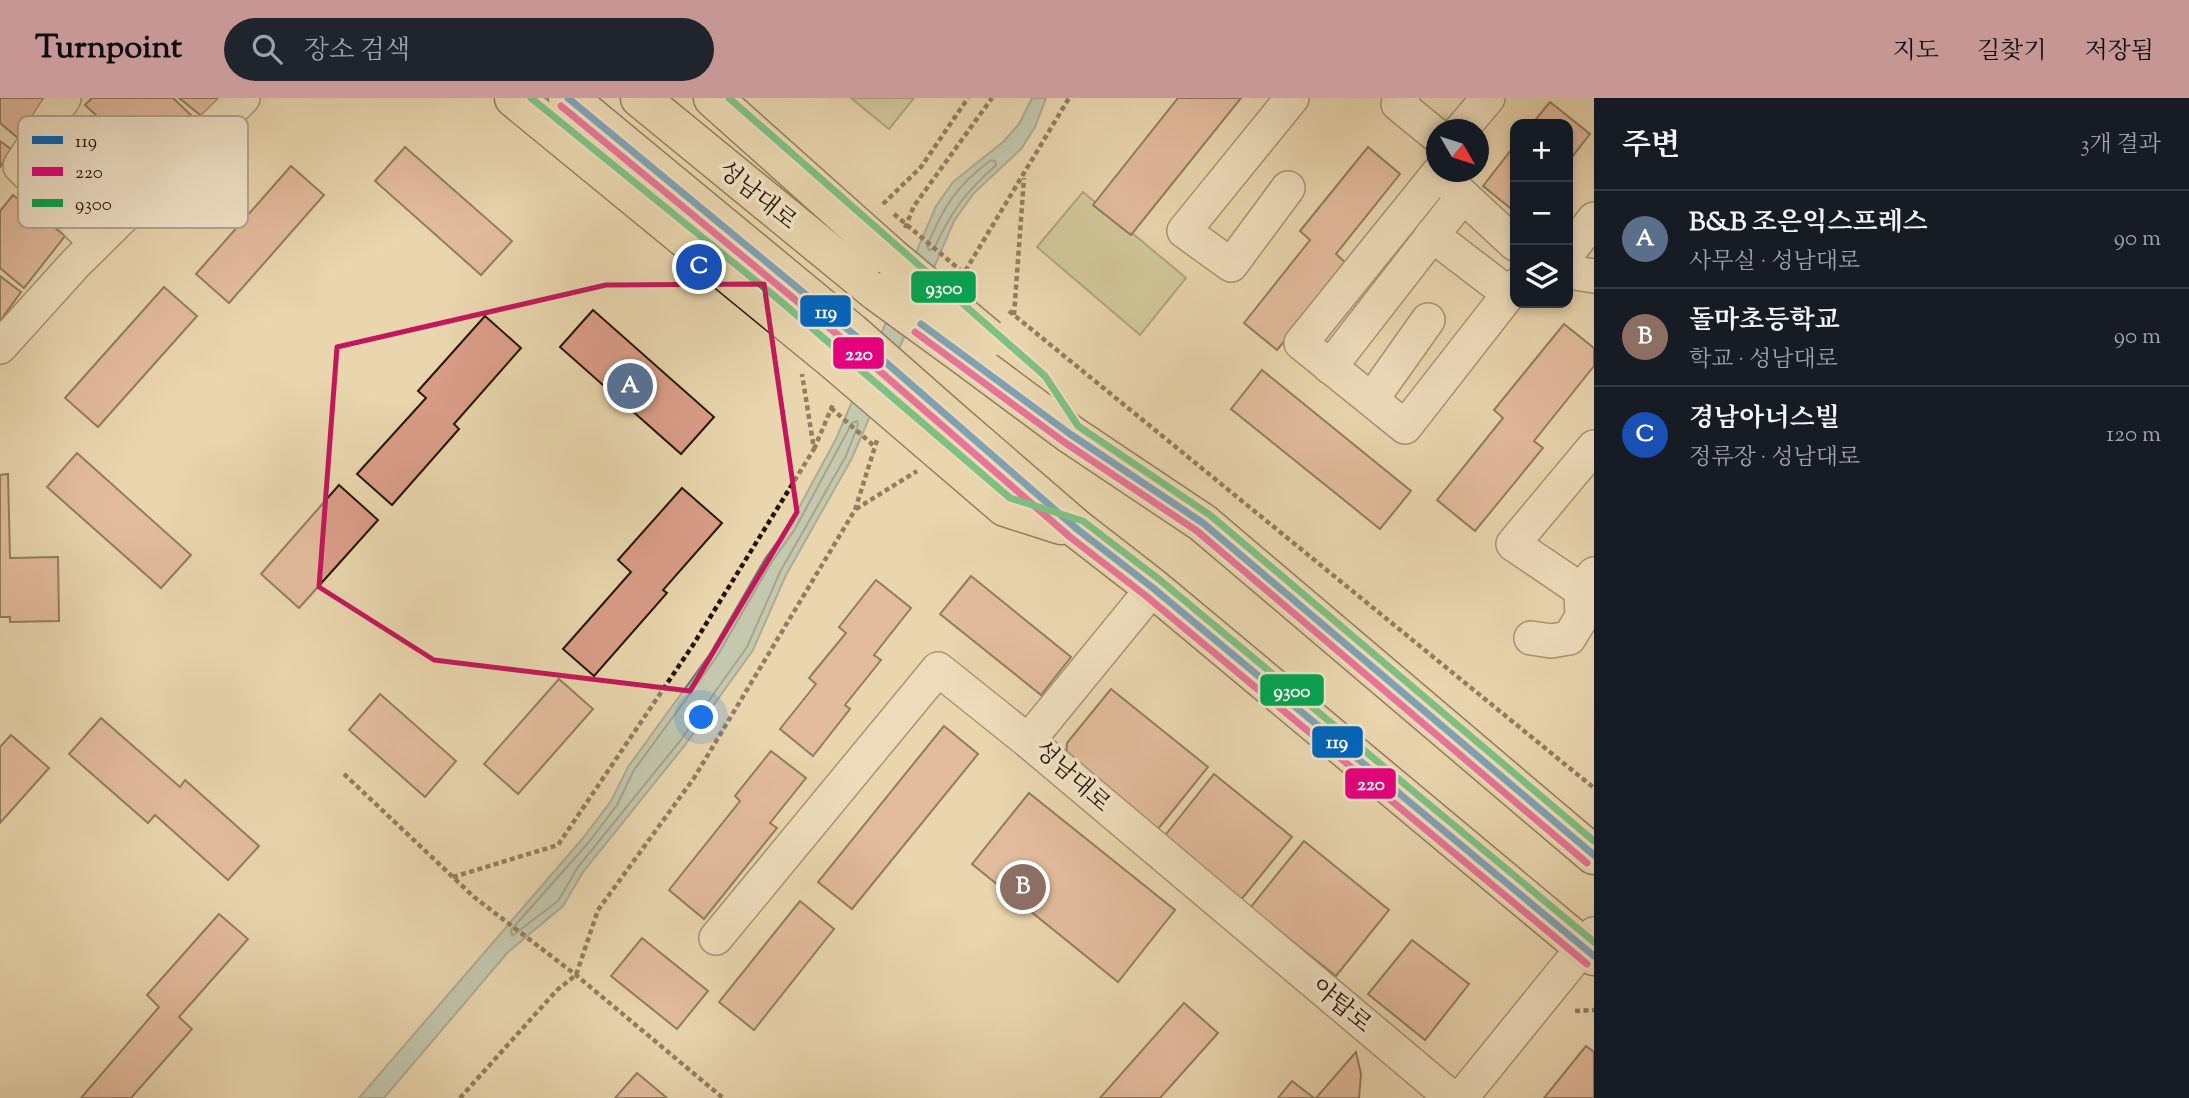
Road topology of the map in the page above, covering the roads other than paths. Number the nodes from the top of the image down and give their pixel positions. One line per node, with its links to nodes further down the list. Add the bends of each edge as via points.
1 (64, 98): 10 (street)
2 (243, 98): 11 (street)
3 (514, 98): 32 (main road)
4 (568, 98): 32 (main road, 성남대로)
5 (640, 98): 30 (main road, 성남대로, bridge, via 877,292)
6 (713, 98): 30 (main road, bridge, via 891,257)
7 (1292, 98): 16 (street, via 1184,231 1231,265)
8 (1488, 98): 12 (street)
9 (1397, 100): 13 (street)
10 (52, 116)
11 (225, 116)
12 (1470, 119)
13 (1426, 125)
14 (1431, 182): 33 (street, via 1301,344)
15 (1448, 182): 17 (street)
16 (1288, 188)
17 (1463, 196): 21 (street); 22 (street)
18 (1594, 219): 24 (street)
19 (81, 228): 23 (street)
20 (111, 228): 23 (street)
21 (1432, 235): 27 (street); 33 (street)
22 (1510, 239)
23 (96, 243): 31 (street)
24 (1573, 246)
25 (1573, 273): 26 (street)
26 (1594, 276)
27 (1510, 289)
28 (1510, 293): 34 (street, via 1405,427)
29 (1428, 320): 34 (street)
30 (994, 330): 40 (main road, via 1070,434 1203,523)
31 (0, 347)
32 (829, 353): 37 (main road, bridge, via 932,441 1077,530)
33 (1330, 367): 34 (street)
34 (1372, 399)
35 (1594, 447): 36 (street, via 1513,544)
36 (1588, 582): 38 (street, via 1582,617 1569,638)
37 (1153, 588): 39 (street, 성남대로); 43 (main road)
38 (1531, 638)
39 (1028, 741): 41 (street, 성남대로); 42 (street, via 938,669)
40 (1594, 855)
41 (1231, 912): 44 (street, 야탑로)
42 (716, 938)
43 (1590, 946): 45 (street)
44 (1452, 1098)
45 (1461, 1098)

